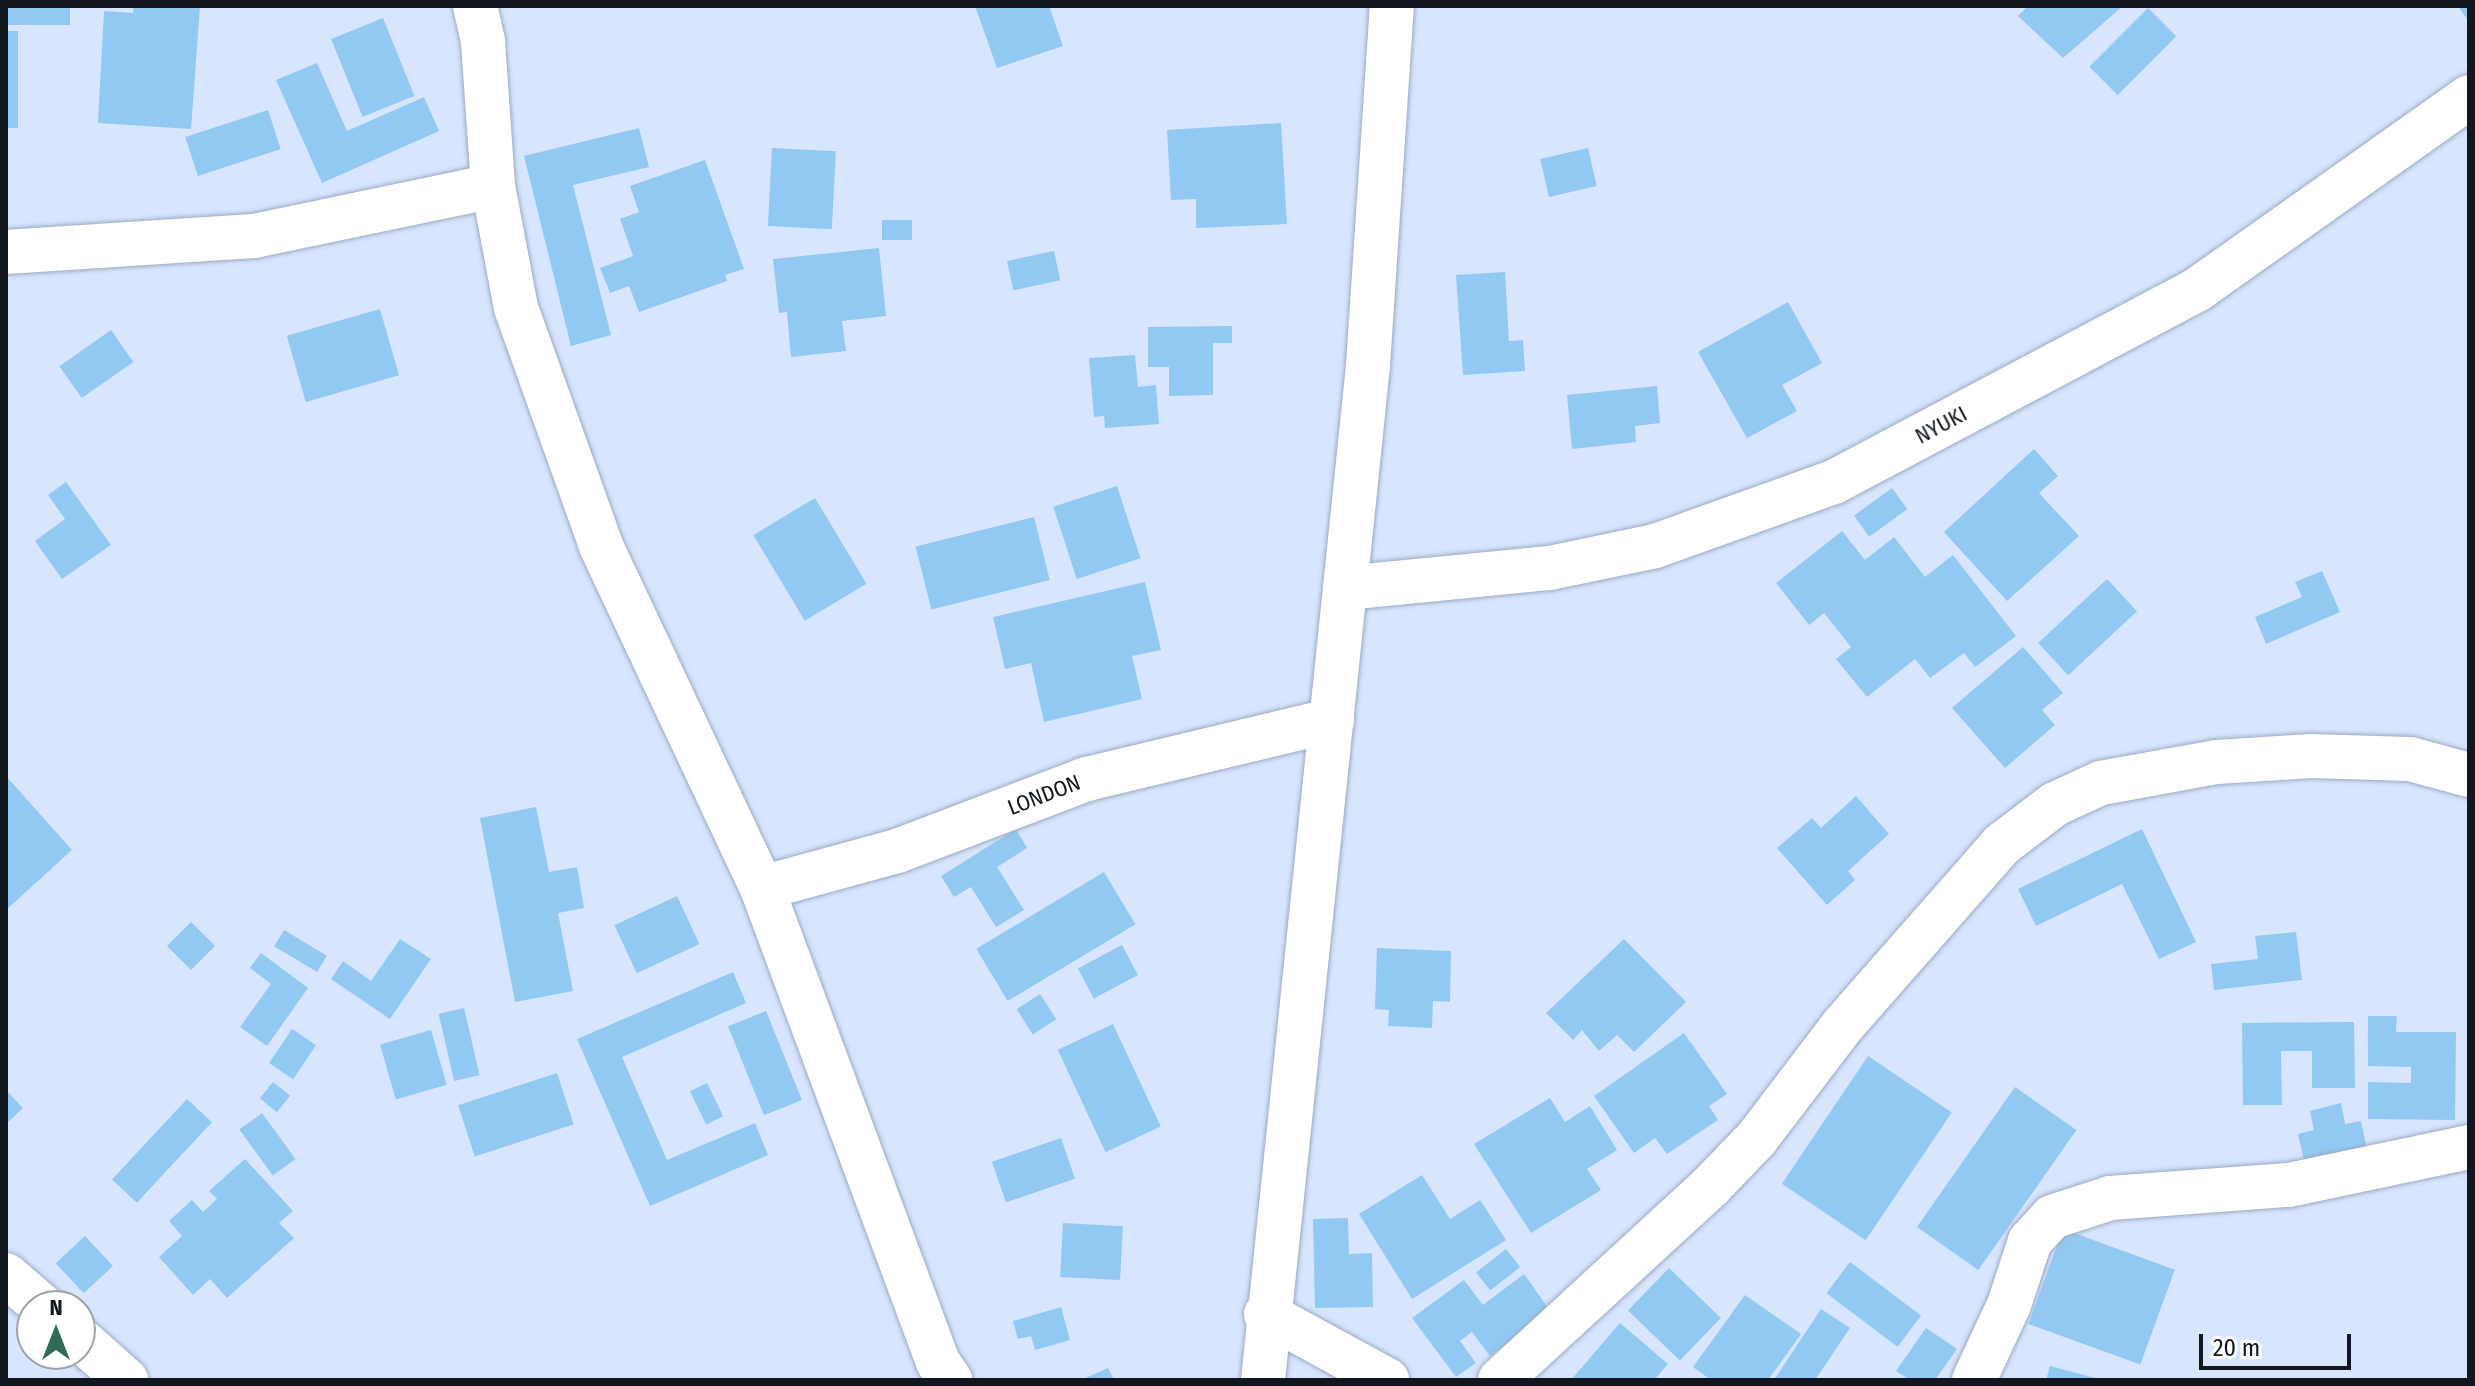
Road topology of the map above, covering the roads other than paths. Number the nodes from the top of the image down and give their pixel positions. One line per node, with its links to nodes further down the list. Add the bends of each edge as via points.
1 (475, 6): 4 (street, via 483,42)
2 (1392, 6): 6 (street, via 1368,365)
3 (2469, 97): 6 (street, NYUKI, via 2198,289 1834,482 1655,546 1550,568)
4 (493, 186): 5 (street, via 254,236); 9 (street, via 516,308 601,546)
5 (6, 252)
6 (1345, 588): 7 (street)
7 (1332, 720): 9 (street, LONDON, via 1087,779 897,851); 13 (street)
8 (2469, 775): 19 (street, via 2410,759 2311,756 2217,762 2101,783 2055,804 2001,845 1844,1024 1757,1138 1710,1187)
9 (762, 888): 16 (street, via 938,1362)
10 (2469, 1147): 20 (street, via 2289,1185 2110,1198 2052,1217 2030,1241 2009,1305)
11 (6, 1275): 12 (street)
12 (23, 1290)
13 (1266, 1314): 17 (street); 18 (street)
14 (96, 1353): 15 (street)
15 (126, 1380)
16 (950, 1380)
17 (1263, 1380)
18 (1387, 1380)
19 (1500, 1380)
20 (1974, 1380)

